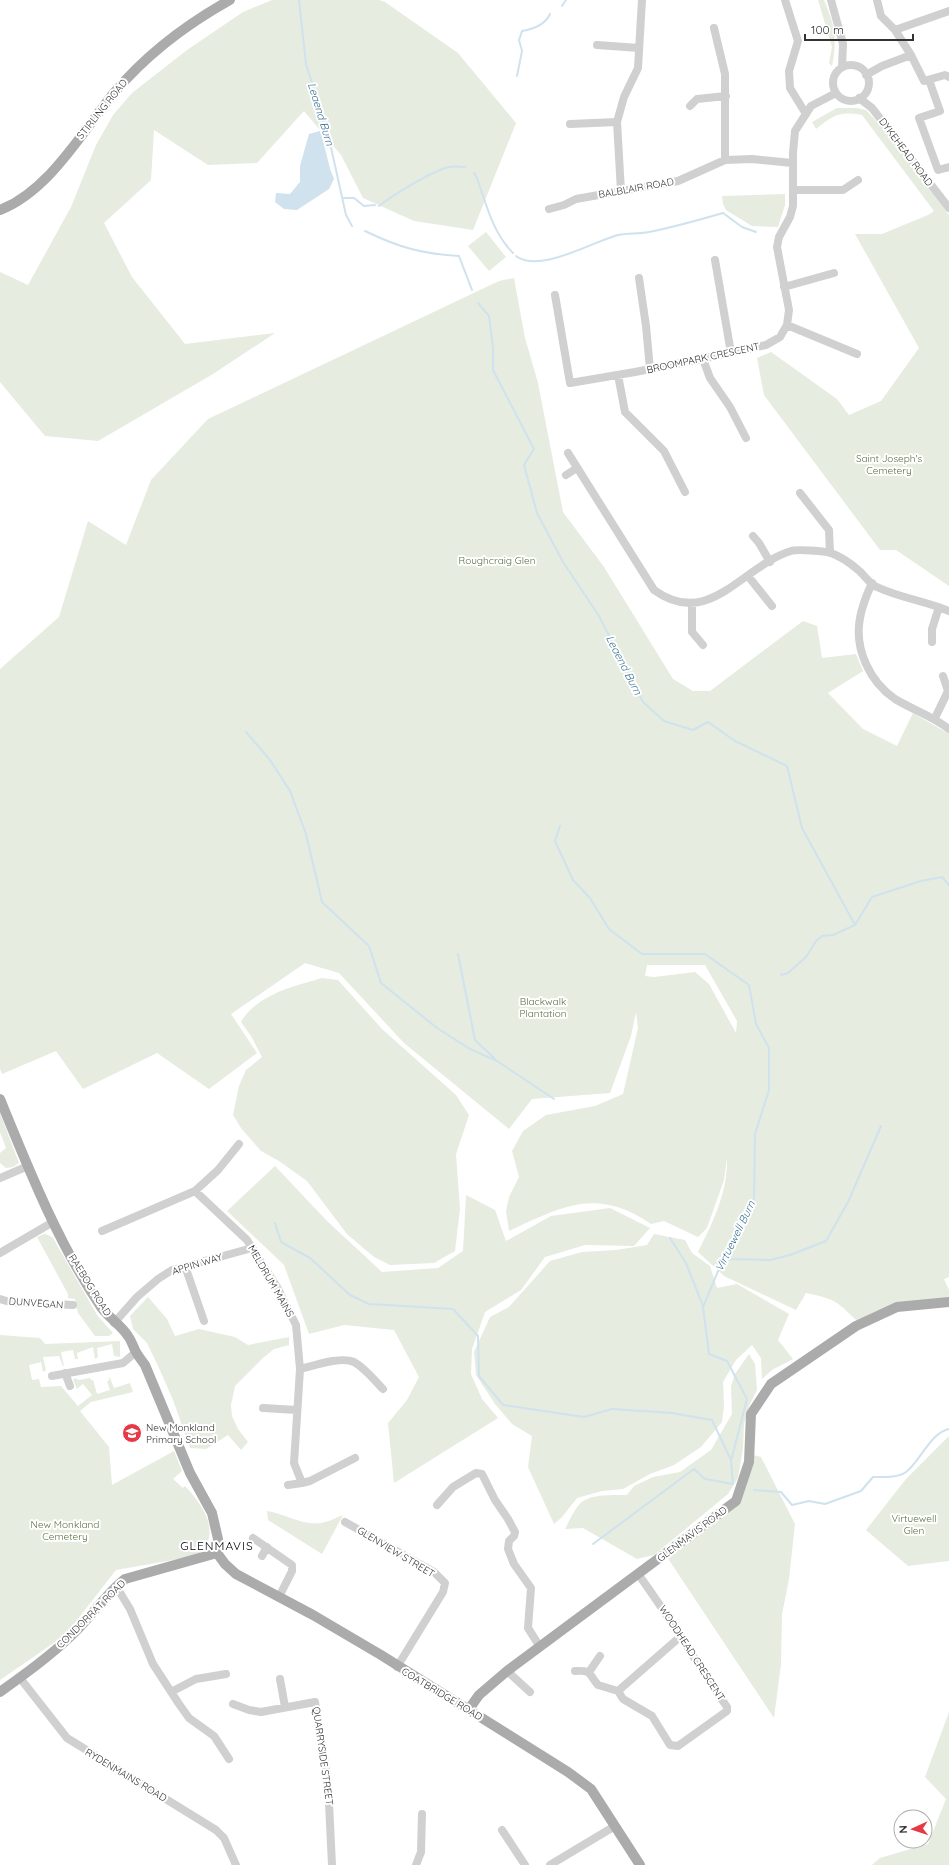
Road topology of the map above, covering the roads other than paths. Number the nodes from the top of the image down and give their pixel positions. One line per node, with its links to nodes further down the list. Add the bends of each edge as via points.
1 (230, 0): 31 (main road, STIRLING ROAD, via 186,27 154,53 114,93 63,158 38,185)
2 (642, 0): 10 (street)
3 (785, 0): 20 (street, via 798,41 789,71 790,88)
4 (832, 0): 12 (street, via 843,44)
5 (877, 0): 8 (street, via 881,16)
6 (949, 11): 8 (street)
7 (714, 28): 17 (street, via 725,74)
8 (895, 30): 11 (street)
9 (596, 45): 10 (street)
10 (639, 48): 21 (street, via 638,68 624,97)
11 (911, 55): 13 (street); 15 (street, via 924,81)
12 (842, 67): 13 (street, via 856,66); 16 (street, via 834,79)
13 (866, 74): 18 (street, via 869,85 865,95)
14 (949, 77): 15 (street, via 945,75)
15 (929, 80): 25 (street, via 940,111 919,118 938,170)
16 (836, 93): 18 (street, via 848,101); 20 (street, via 811,106)
17 (726, 96): 19 (street, via 697,99); 23 (street)
18 (860, 98): 29 (street, DYKEHEAD ROAD, via 872,108)
19 (690, 106)
20 (806, 114): 24 (street, via 795,131)
21 (617, 122): 22 (street); 28 (street)
22 (570, 124)
23 (725, 160): 24 (street, BALBLAIR ROAD, via 752,159); 28 (street, BALBLAIR ROAD, via 678,181)
24 (792, 163): 27 (street)
25 (949, 167)
26 (858, 180): 27 (street, via 843,190)
27 (793, 190): 35 (street, via 790,217 779,237 777,247)
28 (621, 191): 30 (street, BALBLAIR ROAD, via 576,199)
29 (949, 208)
30 (549, 209)
31 (0, 210)
32 (715, 260): 38 (street)
33 (834, 273): 35 (street)
34 (639, 278): 41 (street)
35 (784, 287): 37 (street, via 789,310)
36 (555, 295): 42 (street, BROOMPARK CRESCENT, via 570,383)
37 (787, 324): 38 (street, BROOMPARK CRESCENT, via 780,336 766,345); 39 (street)
38 (731, 353): 40 (street, BROOMPARK CRESCENT)
39 (857, 354)
40 (703, 359): 41 (street, BROOMPARK CRESCENT); 43 (street, via 710,378)
41 (650, 369): 42 (street, BROOMPARK CRESCENT)
42 (618, 375): 47 (street, via 625,412 664,451)
43 (746, 438)
44 (568, 453): 45 (street)
45 (578, 468): 46 (street); 54 (street, via 654,590 676,602)
46 (566, 475)
47 (685, 492)
48 (800, 493): 50 (street, via 829,530)
49 (753, 536): 51 (street)
50 (830, 553): 51 (street, via 792,550); 53 (street, via 857,569)
51 (770, 562): 52 (street)
52 (748, 576): 54 (street, via 716,597); 55 (street)
53 (872, 583): 56 (street, via 876,587); 61 (street, via 860,618 859,631 863,656 870,673 895,699)
54 (692, 604): 59 (street, via 692,632)
55 (772, 606)
56 (939, 607): 57 (street); 58 (street, via 932,629)
57 (949, 611)
58 (932, 642)
59 (703, 645)
60 (943, 676): 61 (street, via 948,691)
61 (935, 718): 62 (street)
62 (949, 729)
63 (0, 1099): 65 (main road, RAEBOG ROAD)
64 (239, 1144): 67 (street, via 218,1170)
65 (28, 1166): 66 (street); 68 (main road, RAEBOG ROAD)
66 (1, 1176)
67 (195, 1191): 69 (street); 70 (street, MELDRUM MAINS)
68 (53, 1222): 71 (street); 77 (main road, RAEBOG ROAD, via 102,1307)
69 (102, 1231)
70 (252, 1248): 72 (street, APPIN WAY); 79 (street, MELDRUM MAINS, via 277,1287 296,1324)
71 (0, 1253)
72 (185, 1266): 76 (street); 77 (street, APPIN WAY, via 172,1270 158,1279 137,1297)
73 (0, 1299): 75 (street, DUNVEGAN, via 10,1302)
74 (949, 1302): 95 (main road, GLENMAVIS ROAD, via 896,1307 856,1326 771,1384 751,1414 749,1462 736,1501)
75 (73, 1305)
76 (204, 1321)
77 (114, 1323): 78 (main road, RAEBOG ROAD, via 127,1334)
78 (136, 1352): 80 (street, via 123,1363); 93 (main road, RAEBOG ROAD, via 146,1365 190,1474 212,1513 218,1539)
79 (300, 1369): 83 (street, via 344,1359 353,1361); 85 (street, MELDRUM MAINS)
80 (66, 1373): 81 (street); 82 (street)
81 (52, 1376)
82 (70, 1386)
83 (383, 1389)
84 (263, 1408): 85 (street)
85 (297, 1410): 87 (street, MELDRUM MAINS, via 294,1463)
86 (355, 1458): 87 (street)
87 (302, 1483): 88 (street)
88 (288, 1485)
89 (438, 1504): 99 (street, via 453,1487 476,1473 482,1474 515,1532 509,1540 508,1549 514,1564 531,1588 528,1628)
90 (346, 1522): 101 (street, GLENVIEW STREET, via 434,1572 445,1583 443,1592)
91 (253, 1538): 92 (street)
92 (267, 1547): 94 (street); 97 (street, via 292,1565 292,1572)
93 (217, 1553): 96 (main road, CONDORRAT ROAD, via 134,1576); 97 (main road, COATBRIDGE ROAD, via 236,1574)
94 (262, 1556)
95 (638, 1574): 98 (street, WOODHEAD CRESCENT); 99 (main road, GLENMAVIS ROAD)
96 (116, 1586): 106 (main road, CONDORRAT ROAD, via 73,1634); 110 (street, via 130,1609 153,1664)
97 (279, 1597): 101 (main road, COATBRIDGE ROAD)
98 (681, 1636): 108 (street); 108 (street, WOODHEAD CRESCENT, via 727,1706 724,1714 674,1747 670,1745 652,1716 623,1699)
99 (540, 1647): 103 (main road, GLENMAVIS ROAD)
100 (600, 1656): 104 (street)
101 (397, 1667): 114 (main road, COATBRIDGE ROAD)
102 (575, 1670): 104 (street)
103 (507, 1671): 111 (street); 114 (main road, GLENMAVIS ROAD, via 479,1695)
104 (589, 1672): 108 (street, via 598,1685)
105 (226, 1674): 110 (street, via 196,1679)
106 (20, 1678): 109 (main road, CONDORRAT ROAD); 119 (street, RYDENMAINS ROAD, via 67,1738 216,1830 224,1838)
107 (280, 1679): 113 (street)
108 (618, 1691)
109 (0, 1692)
110 (171, 1692): 115 (street, via 189,1718 214,1736)
111 (530, 1692)
112 (233, 1704): 113 (street, QUARRYSIDE STREET, via 261,1712)
113 (285, 1707): 120 (street, QUARRYSIDE STREET, via 315,1702 328,1782)
114 (469, 1709): 117 (main road, COATBRIDGE ROAD, via 591,1789)
115 (229, 1759)
116 (422, 1814): 121 (street, via 420,1852)
117 (615, 1826): 123 (street); 124 (main road, COATBRIDGE ROAD)
118 (502, 1830): 122 (street)
119 (236, 1865)
120 (332, 1865)
121 (416, 1865)
122 (525, 1865)
123 (550, 1865)
124 (640, 1865)

